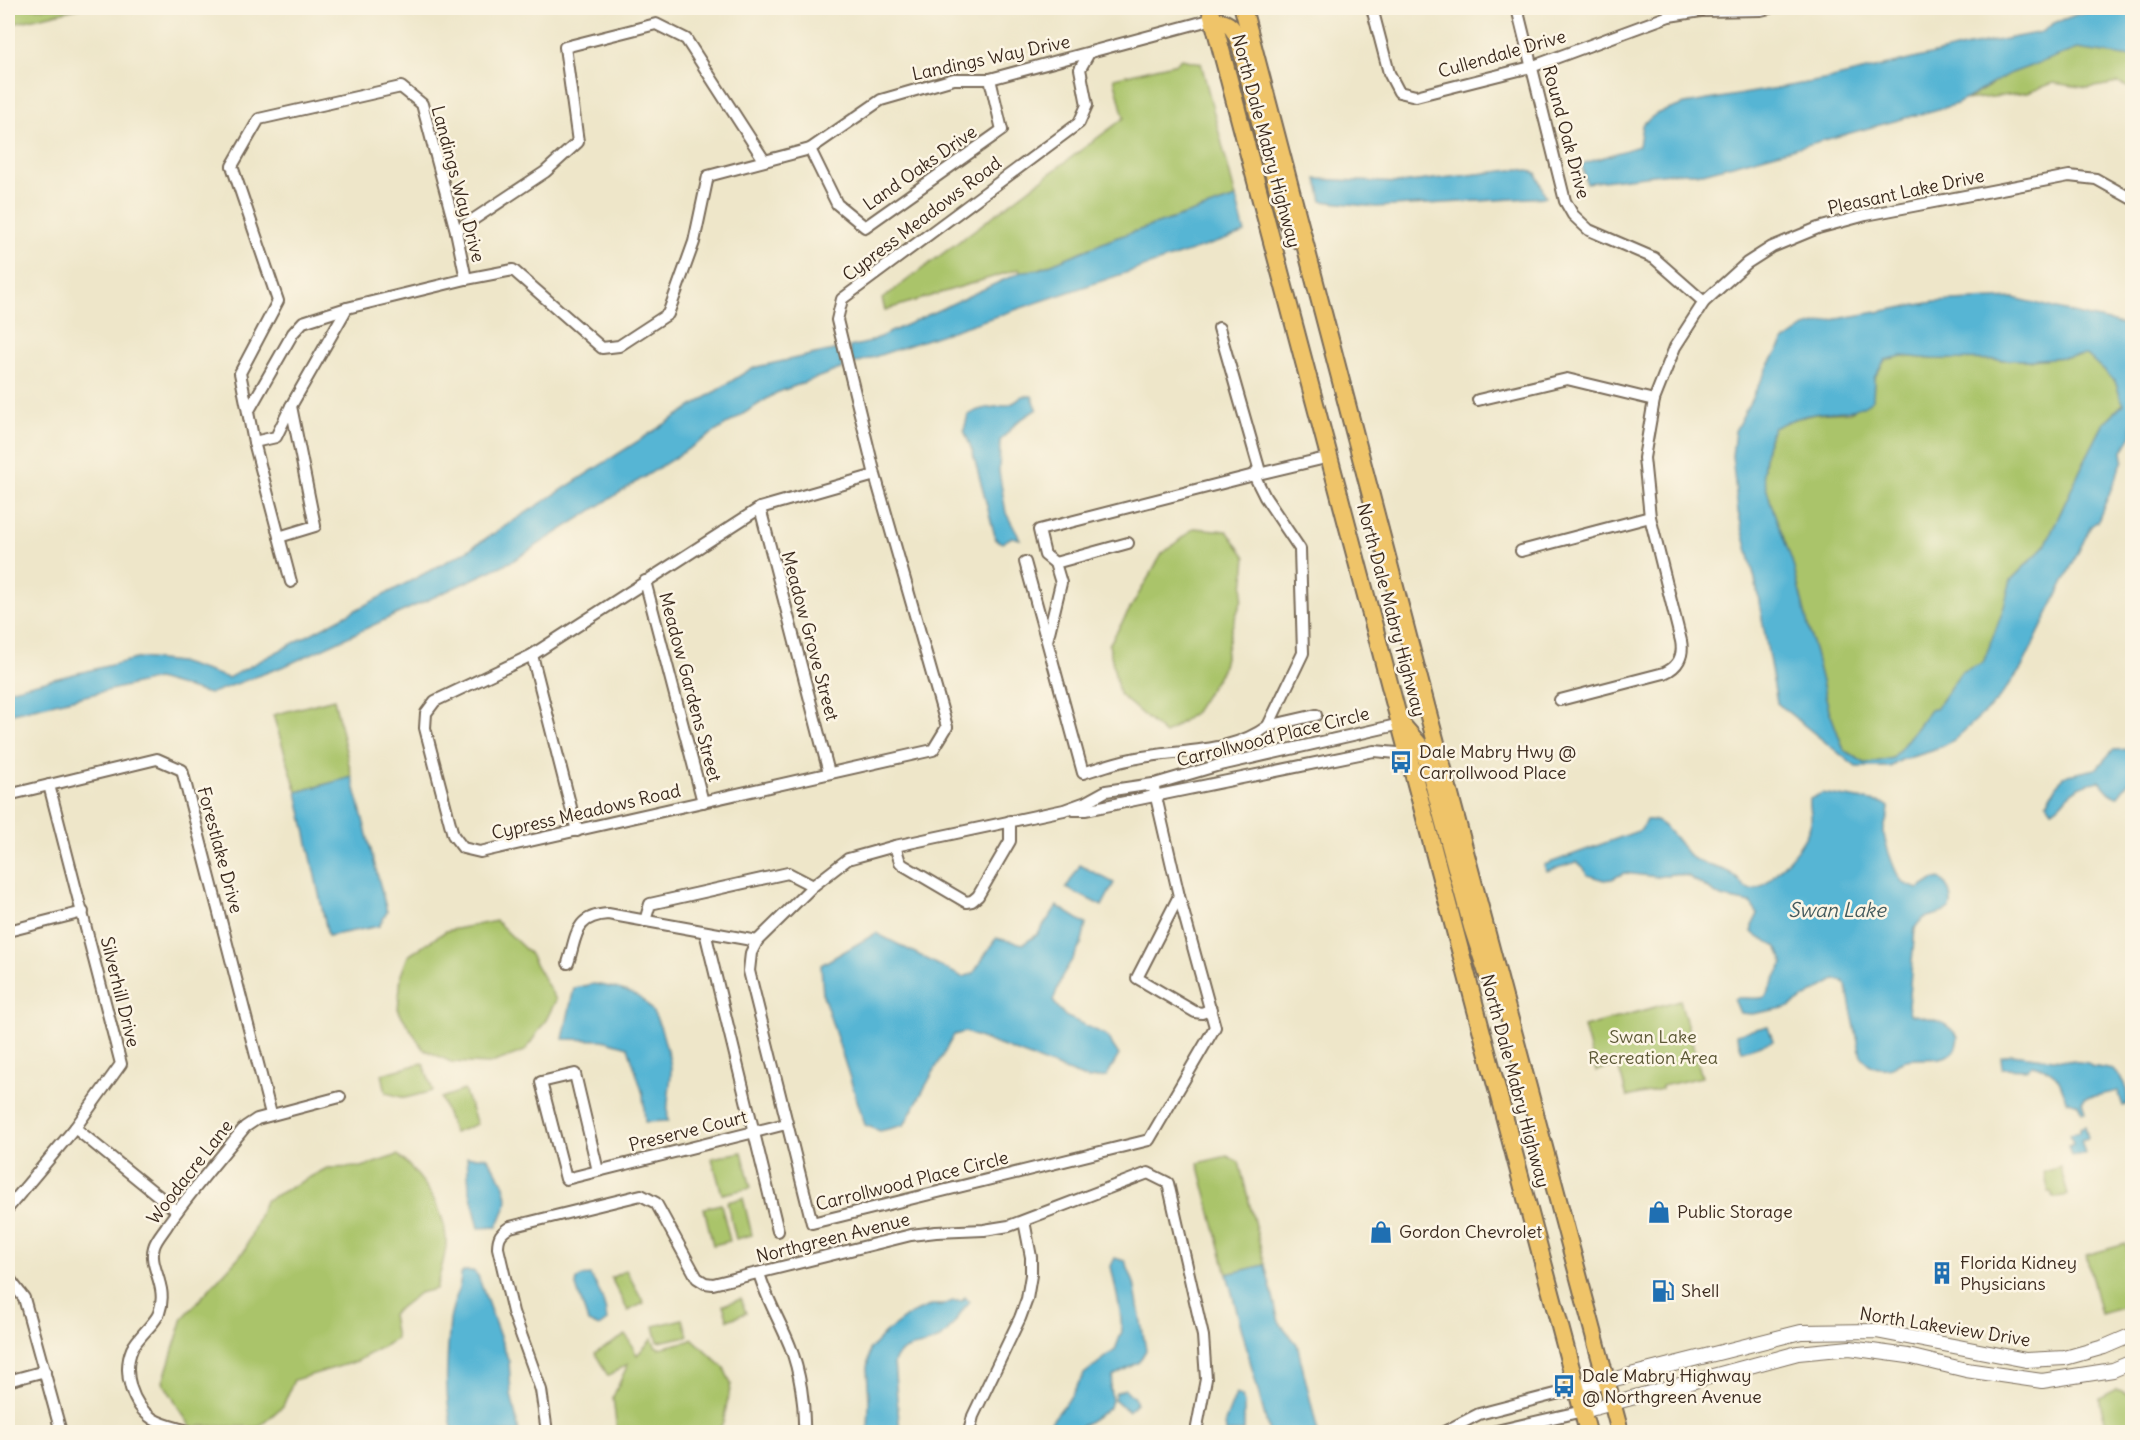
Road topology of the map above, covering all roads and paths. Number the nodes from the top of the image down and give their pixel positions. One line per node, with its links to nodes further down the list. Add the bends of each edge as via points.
1 (1243, 8): 14 (main road, North Dale Mabry Highway)
2 (1372, 8): 8 (street, Cullendale Drive, via 1389,73 1399,92 1416,96)
3 (1516, 8): 8 (street, Round Oak Drive)
4 (1770, 8): 5 (street, Cullendale Drive)
5 (1668, 12): 8 (street, Cullendale Drive)
6 (1212, 13): 7 (street, Landings Way Drive); 14 (main road, via 1233,28 1240,44 1285,218); 24 (main road, North Dale Mabry Highway)
7 (1089, 53): 9 (street, Landings Way Drive); 25 (street, Cypress Meadows Road, via 1080,69 1087,105 1079,123 842,299 837,320)
8 (1531, 67): 16 (street, Round Oak Drive, via 1565,201 1573,215 1589,230 1654,258)
9 (990, 78): 10 (street, Landings Way Drive, via 954,79 881,100); 10 (street, Land Oaks Drive, via 1002,130 865,227 837,204)
10 (810, 149): 11 (street, Landings Way Drive)
11 (764, 160): 13 (street, via 686,39 656,24 566,47 578,142 545,172); 15 (street, Landings Way Drive, via 708,176 694,242 668,314 619,346 602,348 513,270)
12 (2133, 199): 16 (street, Pleasant Lake Drive, via 2096,179 2069,176 1866,215 1818,228 1772,248 1747,263)
13 (456, 231): 15 (street, Landings Way Drive); 22 (street, Landings Way Drive, via 422,104 401,87 259,119 232,166 278,301 240,373)
14 (1308, 257): 65 (main road, North Dale Mabry Highway)
15 (466, 279): 17 (street, Landings Way Drive)
16 (1704, 302): 20 (street, Pleasant Lake Drive, via 1674,347)
17 (347, 308): 21 (street); 22 (street, Landings Way Drive, via 303,322)
18 (1219, 328): 26 (street, via 1259,468)
19 (1478, 400): 20 (street, via 1567,379)
20 (1654, 400): 28 (street, Pleasant Lake Drive, via 1644,458)
21 (291, 406): 23 (street, via 276,436); 29 (street, via 315,526)
22 (248, 412): 23 (street, Landings Way Drive)
23 (254, 442): 29 (street, Landings Way Drive)
24 (1330, 457): 26 (street); 40 (main road, North Dale Mabry Highway)
25 (875, 475): 27 (street, Cypress Meadows Road); 47 (street, Cypress Meadows Road, via 947,727 933,750)
26 (1254, 475): 33 (street, via 1039,530 1045,555); 41 (street, via 1300,549 1303,652)
27 (760, 508): 34 (street, Cypress Meadows Road); 47 (street, Meadow Grove Street)
28 (1650, 518): 31 (street); 38 (street, Pleasant Lake Drive, via 1681,641 1680,659 1664,673)
29 (279, 537): 35 (street, Landings Way Drive)
30 (1128, 543): 33 (street)
31 (1521, 551)
32 (1025, 562): 36 (street)
33 (1056, 563): 36 (street, via 1061,583)
34 (645, 581): 37 (street, Cypress Meadows Road); 52 (street, Meadow Gardens Street)
35 (291, 582)
36 (1047, 641): 43 (street, via 1083,772 1133,758)
37 (532, 655): 55 (street); 55 (street, Cypress Meadows Road, via 435,701 426,713 425,728 453,835 463,848 480,852)
38 (1560, 700)
39 (1316, 715): 41 (street)
40 (1401, 724): 42 (street, Carrollwood Place Circle); 44 (main road, North Dale Mabry Highway); 65 (main road, via 1422,748 1428,764 1472,927 1487,973)
41 (1268, 726): 43 (street, via 1254,736)
42 (1302, 746): 45 (street); 46 (street, Carrollwood Place Circle)
43 (1211, 748): 46 (street)
44 (1409, 754): 45 (street, via 1374,751); 86 (main road, North Dale Mabry Highway)
45 (1306, 764): 48 (street)
46 (1216, 766): 48 (street); 50 (street, Carrollwood Place Circle)
47 (829, 773): 52 (street, Cypress Meadows Road)
48 (1222, 781): 50 (street)
49 (49, 785): 51 (street, Forestlake Drive); 59 (street, Silverhill Drive); 68 (street, Forestlake Drive, via 157,759 182,770)
50 (1154, 790): 53 (street, via 1086,810); 53 (street, Carrollwood Place Circle, via 1106,791); 58 (street, Carrollwood Place Circle)
51 (8, 795)
52 (703, 802): 55 (street, Cypress Meadows Road)
53 (1064, 810): 54 (street, Carrollwood Place Circle)
54 (1010, 821): 56 (street, Carrollwood Place Circle); 56 (street, via 1010,841 972,901 966,902 903,865)
55 (577, 831)
56 (895, 846): 57 (street, Carrollwood Place Circle, via 848,859)
57 (813, 886): 60 (street, via 788,873 650,904); 63 (street, Carrollwood Place Circle)
58 (1179, 896): 66 (street, Carrollwood Place Circle); 66 (street, via 1137,978 1195,1012)
59 (83, 912): 61 (street); 70 (street, Silverhill Drive, via 121,1064)
60 (645, 921): 62 (street); 64 (street, via 594,915 580,924)
61 (8, 931)
62 (705, 932): 63 (street); 71 (street)
63 (757, 941): 69 (street, Carrollwood Place Circle, via 749,971)
64 (568, 963)
65 (1506, 1004): 84 (main road, North Dale Mabry Highway)
66 (1211, 1009): 69 (street, Carrollwood Place Circle, via 1215,1027 1149,1140 812,1223)
67 (340, 1097): 68 (street, Woodacre Lane)
68 (271, 1114): 74 (street, Woodacre Lane, via 245,1127)
69 (786, 1124): 71 (street, Preserve Court)
70 (75, 1128): 73 (street, Silverhill Drive); 74 (street)
71 (754, 1132): 72 (street, Preserve Court); 76 (street)
72 (597, 1171): 72 (street, Preserve Court, via 566,1179 541,1082 575,1074)
73 (8, 1208)
74 (177, 1211): 90 (street, Woodacre Lane, via 154,1245 153,1259 162,1300 158,1316 131,1351 128,1370 138,1405 153,1419)
75 (1024, 1221): 77 (street, Northgreen Avenue, via 984,1230 911,1235); 93 (street, via 1031,1257 1027,1299); 94 (street, Northgreen Avenue, via 1148,1173 1168,1183 1203,1336 1206,1379)
76 (778, 1231)
77 (759, 1273): 91 (street, Northgreen Avenue, via 713,1284 697,1278 656,1203 641,1195 510,1227 498,1239 498,1248 513,1312 542,1390); 92 (street, via 793,1356 803,1399)
78 (8, 1277): 82 (street, via 24,1298)
79 (2133, 1335): 80 (street, North Lakeview Drive)
80 (2084, 1353): 83 (street); 84 (street, North Lakeview Drive, via 2065,1359 2026,1360 1876,1331 1801,1332)
81 (2133, 1362): 83 (street, North Lakeview Drive)
82 (45, 1371): 85 (street); 89 (street)
83 (2094, 1373): 87 (street, North Lakeview Drive, via 2042,1381 1850,1348 1798,1353)
84 (1607, 1380): 86 (street, North Lakeview Drive); 87 (main road, North Dale Mabry Highway)
85 (8, 1381)
86 (1575, 1389): 88 (main road, North Dale Mabry Highway); 95 (street, via 1479,1414)
87 (1613, 1404): 88 (street, North Lakeview Drive); 99 (main road, North Dale Mabry Highway)
88 (1582, 1411): 97 (street); 98 (main road, North Dale Mabry Highway)
89 (61, 1432)
90 (191, 1432)
91 (547, 1432)
92 (804, 1432)
93 (969, 1432)
94 (1196, 1432)
95 (1442, 1432): 96 (street)
96 (1455, 1432)
97 (1491, 1432)
98 (1588, 1432)
99 (1620, 1432)

